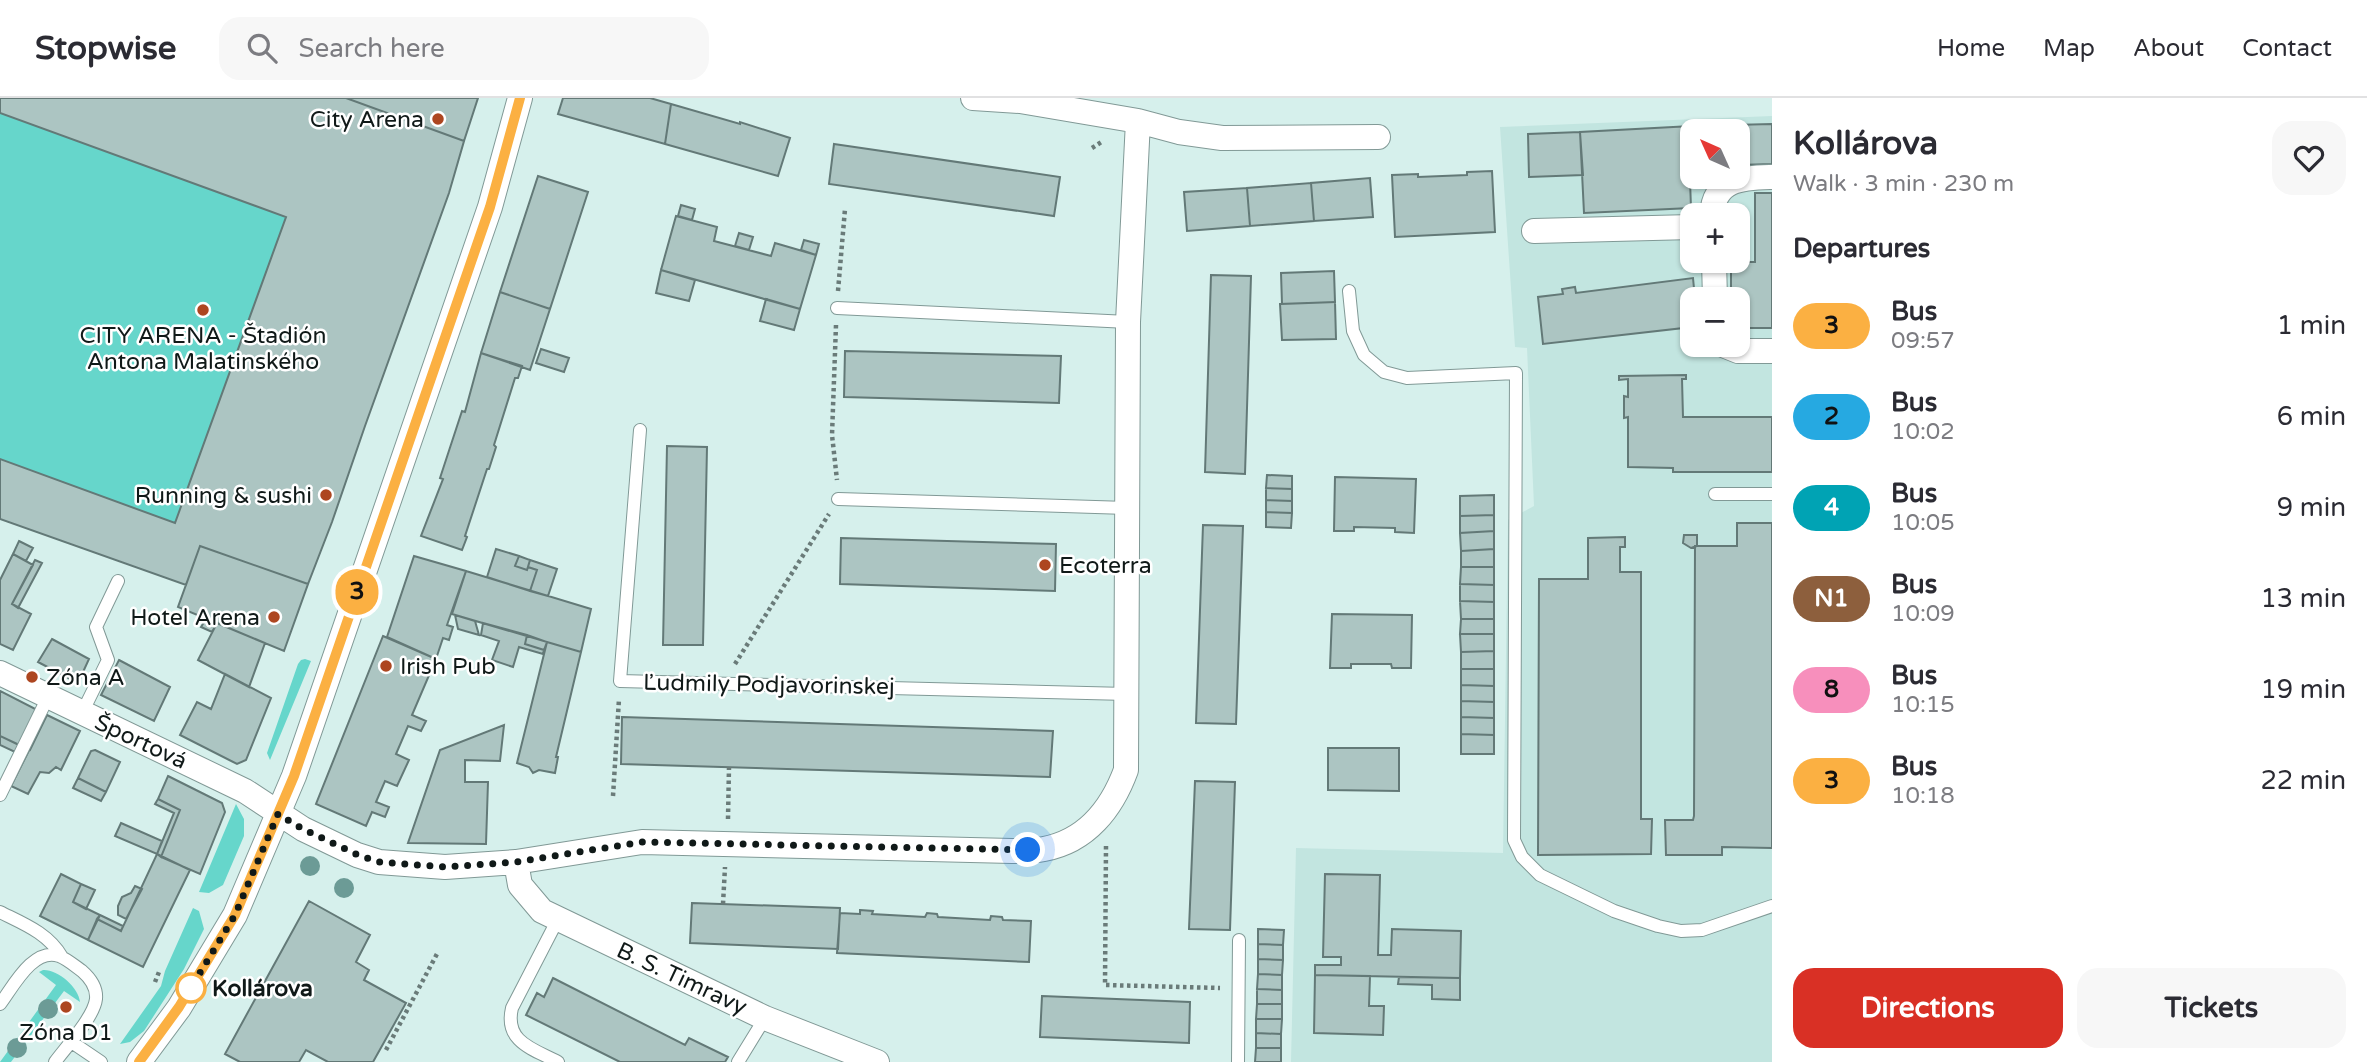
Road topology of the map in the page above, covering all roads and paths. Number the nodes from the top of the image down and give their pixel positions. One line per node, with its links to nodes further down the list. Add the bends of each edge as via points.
1 (520, 98): 31 (street, via 490,207)
2 (973, 98): 3 (street, via 1020,101)
3 (1138, 121): 4 (street, via 1222,138); 12 (street)
4 (1378, 137)
5 (1772, 177): 6 (street, via 1742,178 1727,184)
6 (1714, 203)
7 (845, 209): 11 (path)
8 (1680, 227): 9 (street)
9 (1534, 231)
10 (1349, 290): 36 (lane, via 1353,331 1364,355 1384,372 1407,378 1516,373 1514,840 1522,858 1540,875 1575,894 1681,931 1702,930)
11 (837, 307): 12 (lane); 18 (path, via 832,435)
12 (1128, 322): 19 (street)
13 (1750, 351): 14 (street)
14 (1772, 351)
15 (640, 430): 22 (lane, Ľudmily Podjavorinskej)
16 (1715, 494): 17 (lane)
17 (1772, 494)
18 (838, 499): 19 (lane); 23 (path)
19 (1127, 508): 24 (street)
20 (118, 581): 26 (lane, via 96,626 108,660)
21 (0, 673): 25 (street, Športová)
22 (620, 681): 23 (lane, Ľudmily Podjavorinskej); 29 (path)
23 (724, 682): 24 (lane, Ľudmily Podjavorinskej)
24 (1127, 694): 30 (street, via 1126,770)
25 (48, 697): 26 (street, Športová); 28 (lane)
26 (82, 713): 31 (street, Športová, via 245,791)
27 (729, 767): 32 (path)
28 (0, 795)
29 (613, 796)
30 (1106, 812): 33 (street, via 1089,829 1045,849 642,842); 44 (path, via 1105,985)
31 (278, 814): 33 (street, via 379,862 445,867); 51 (street, via 235,915)
32 (728, 828)
33 (516, 862): 38 (street, B. S. Timravy, via 525,892 542,911)
34 (725, 865): 35 (path)
35 (723, 904)
36 (1772, 906)
37 (0, 912): 41 (lane, via 43,934)
38 (558, 919): 46 (street, B. S. Timravy); 52 (lane, via 509,1023 524,1044)
39 (1239, 940): 44 (lane)
40 (438, 952): 48 (path)
41 (62, 957): 45 (lane, via 39,957); 47 (lane, via 87,975 97,996 94,1009)
42 (159, 972): 43 (path)
43 (155, 982)
44 (1238, 989): 55 (lane)
45 (0, 1004)
46 (765, 1017): 53 (lane); 54 (street, B. S. Timravy)
47 (70, 1041): 49 (lane); 50 (lane)
48 (386, 1050)
49 (55, 1062)
50 (101, 1062)
51 (139, 1062)
52 (558, 1062)
53 (738, 1062)
54 (875, 1062)
55 (1238, 1062)

